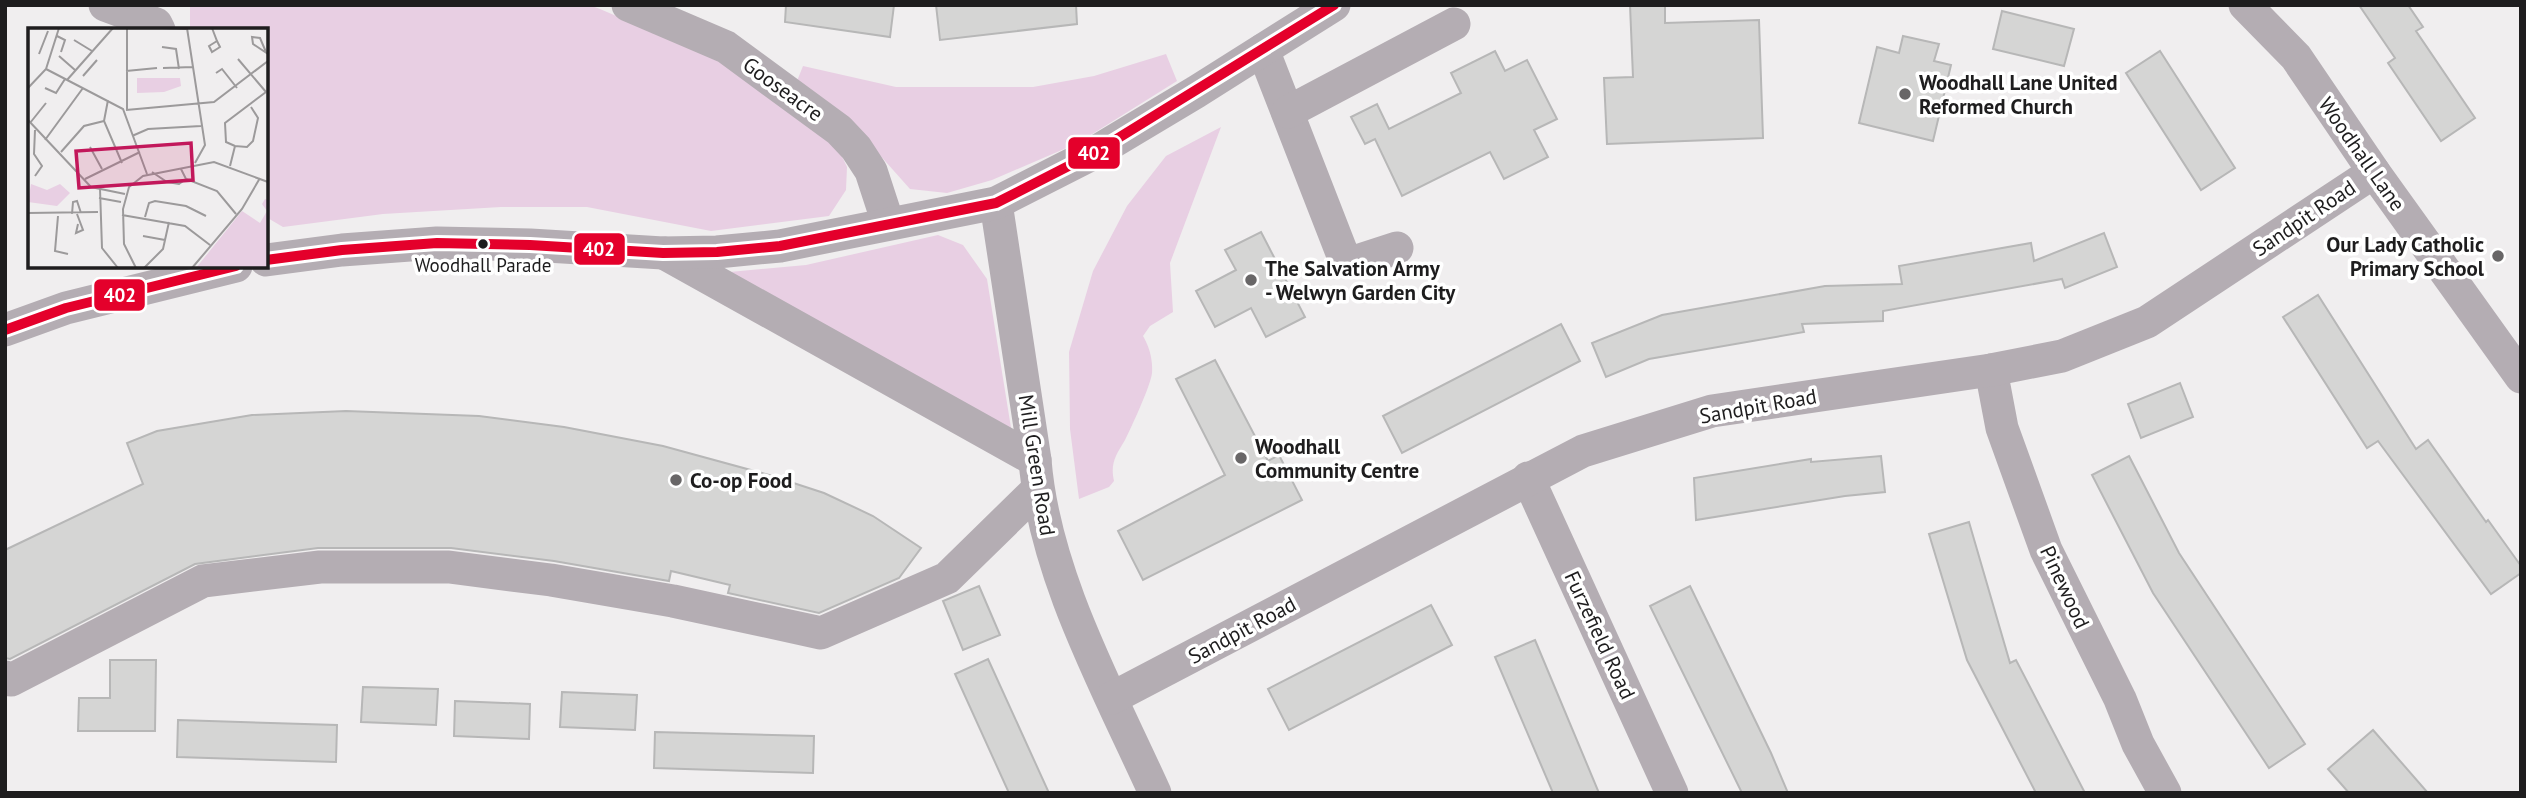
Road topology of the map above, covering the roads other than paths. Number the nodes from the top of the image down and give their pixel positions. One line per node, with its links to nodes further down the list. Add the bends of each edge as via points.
1 (105, 5): 5 (street)
2 (628, 5): 11 (street, Gooseacre, via 726,47 839,130 871,171)
3 (1334, 5): 7 (street)
4 (2245, 5): 9 (street, Woodhall Lane, via 2296,57)
5 (160, 20)
6 (1454, 24): 8 (street)
7 (1263, 50): 8 (street); 10 (street, via 1094,153)
8 (1288, 112): 12 (street, via 1347,260)
9 (2374, 172): 17 (street, Sandpit Road, via 2147,322 2062,356); 18 (street, Woodhall Lane)
10 (996, 203): 11 (street); 19 (street, Mill Green Road)
11 (888, 223): 13 (street, via 780,246)
12 (1397, 247)
13 (663, 253): 14 (street, via 436,243); 19 (street)
14 (268, 260)
15 (228, 268): 16 (street, via 66,308)
16 (5, 330)
17 (1991, 370): 20 (street, Sandpit Road, via 1712,411 1583,451); 25 (street, Pinewood, via 2002,428 2046,550)
18 (2521, 377)
19 (1036, 475): 21 (street, via 947,579 821,633 538,578 449,567 320,567 203,581 11,680); 22 (street, Mill Green Road, via 1053,556)
20 (1528, 478): 22 (street, Sandpit Road); 24 (street, Furzefield Road)
21 (5, 677)
22 (1112, 698): 23 (street, Mill Green Road)
23 (1155, 793)
24 (1672, 793)
25 (2165, 793)

